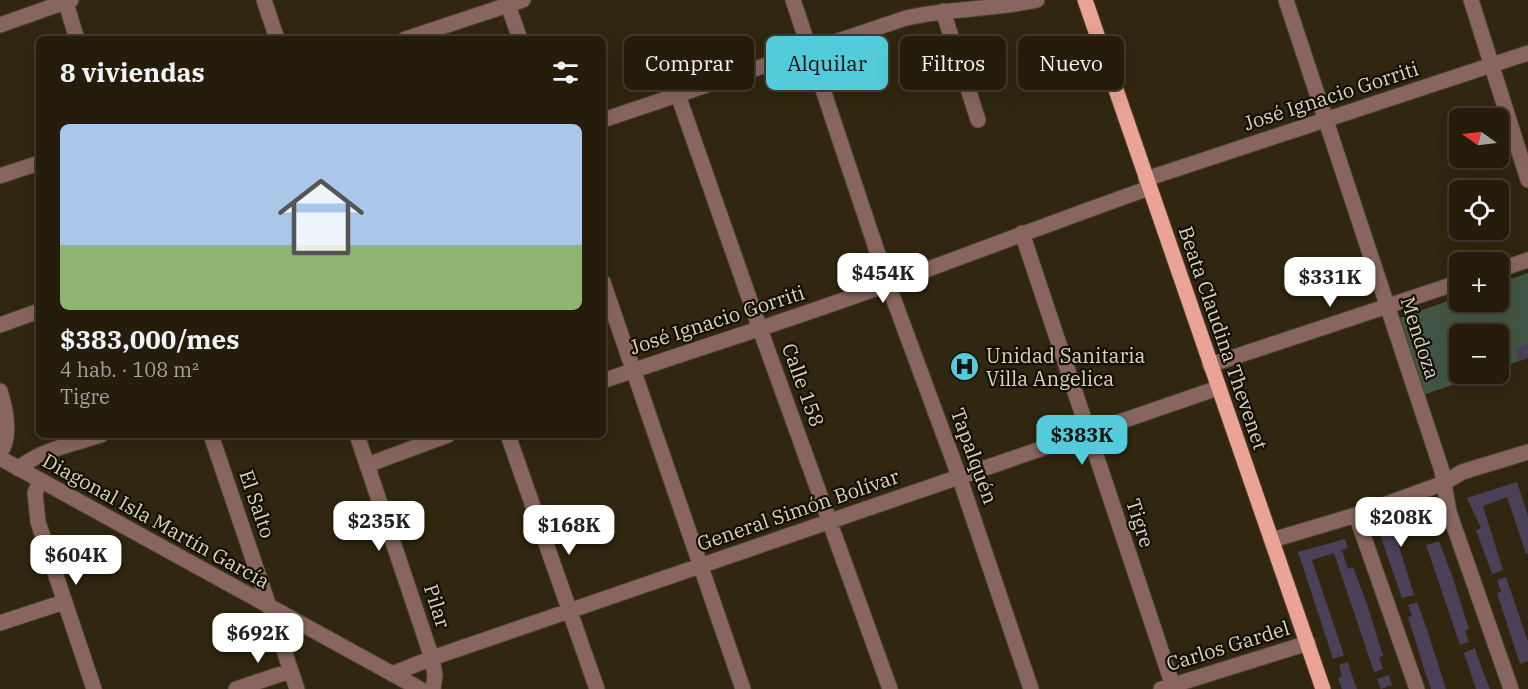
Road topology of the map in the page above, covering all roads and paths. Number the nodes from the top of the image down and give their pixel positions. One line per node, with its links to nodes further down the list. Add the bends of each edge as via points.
1 (264, 0): 12 (street)
2 (793, 0): 15 (street, Tapalquén)
3 (1037, 0): 9 (street, via 1009,7)
4 (1085, 0): 28 (main road, Beata Claudina Thevenet)
5 (1286, 0): 24 (street, Mendoza)
6 (1471, 0): 19 (street)
7 (67, 1): 10 (street); 11 (street)
8 (515, 2): 13 (street); 14 (street)
9 (943, 11): 16 (street); 23 (street)
10 (0, 25)
11 (76, 36)
12 (276, 36)
13 (414, 36)
14 (520, 36)
15 (805, 36)
16 (850, 36)
17 (1528, 53): 19 (street, José Ignacio Gorriti)
18 (766, 64): 21 (street)
19 (1493, 65): 24 (street, José Ignacio Gorriti); 27 (street)
20 (824, 90): 32 (street, Tapalquén)
21 (678, 95): 22 (street); 38 (street, Calle 158)
22 (606, 119)
23 (978, 120)
24 (1326, 120): 28 (street, José Ignacio Gorriti); 35 (street, Mendoza)
25 (36, 164): 26 (street)
26 (0, 176)
27 (1528, 180)
28 (1148, 184): 29 (street, José Ignacio Gorriti); 39 (main road, Beata Claudina Thevenet)
29 (1022, 233): 32 (street, José Ignacio Gorriti); 44 (street, Tigre)
30 (1528, 260): 31 (street)
31 (1509, 266)
32 (888, 284): 38 (street, José Ignacio Gorriti); 55 (street, Tapalquén)
33 (1449, 286): 35 (street)
34 (606, 291): 40 (street)
35 (1388, 306): 39 (street); 57 (street, Mendoza)
36 (36, 312): 37 (street)
37 (0, 325)
38 (760, 329): 40 (street, José Ignacio Gorriti); 59 (street, Calle 158)
39 (1210, 365): 42 (main road, Beata Claudina Thevenet)
40 (633, 370): 41 (street, José Ignacio Gorriti); 61 (street)
41 (606, 380)
42 (1218, 388): 44 (street, General Simón Bolívar); 60 (main road, Beata Claudina Thevenet)
43 (0, 391): 50 (street, via 7,427 6,444)
44 (1088, 432): 55 (street, General Simón Bolívar); 70 (street, Tigre)
45 (92, 438): 54 (street, via 29,460)
46 (212, 438): 63 (street, El Salto)
47 (358, 438): 53 (street, Pilar)
48 (440, 438): 53 (street)
49 (509, 438): 64 (street)
50 (0, 453)
51 (1527, 456): 57 (street, via 1462,472)
52 (0, 458): 54 (street, Diagonal Isla Martín García)
53 (367, 465): 67 (street, Pilar)
54 (19, 469): 56 (street, Diagonal Isla Martín García)
55 (959, 476): 59 (street, General Simón Bolívar); 79 (street, Tapalquén)
56 (40, 481): 62 (street, via 35,493 38,522); 63 (street, Diagonal Isla Martín García)
57 (1444, 483): 58 (street); 82 (street, Mendoza, via 1449,512)
58 (1356, 514): 60 (street); 81 (street)
59 (830, 522): 61 (street, General Simón Bolívar); 78 (street, Calle 158)
60 (1272, 540): 66 (main road, Beata Claudina Thevenet)
61 (701, 566): 64 (street, General Simón Bolívar); 77 (street)
62 (64, 602): 65 (street); 71 (street)
63 (269, 607): 68 (street, El Salto); 69 (street, Diagonal Isla Martín García)
64 (570, 612): 67 (street, General Simón Bolívar); 76 (street)
65 (0, 623)
66 (1308, 643): 70 (street, Carlos Gardel); 80 (main road, Beata Claudina Thevenet)
67 (432, 658): 69 (street, General Simón Bolívar); 75 (street, Pilar)
68 (291, 671): 72 (street); 73 (street, El Salto)
69 (392, 674): 74 (street, Diagonal Isla Martín García)
70 (1169, 688)
71 (94, 689)
72 (236, 689)
73 (297, 689)
74 (420, 689)
75 (433, 689)
76 (597, 689)
77 (743, 689)
78 (890, 689)
79 (1031, 689)
80 (1323, 689)
81 (1417, 689)
82 (1511, 689)

